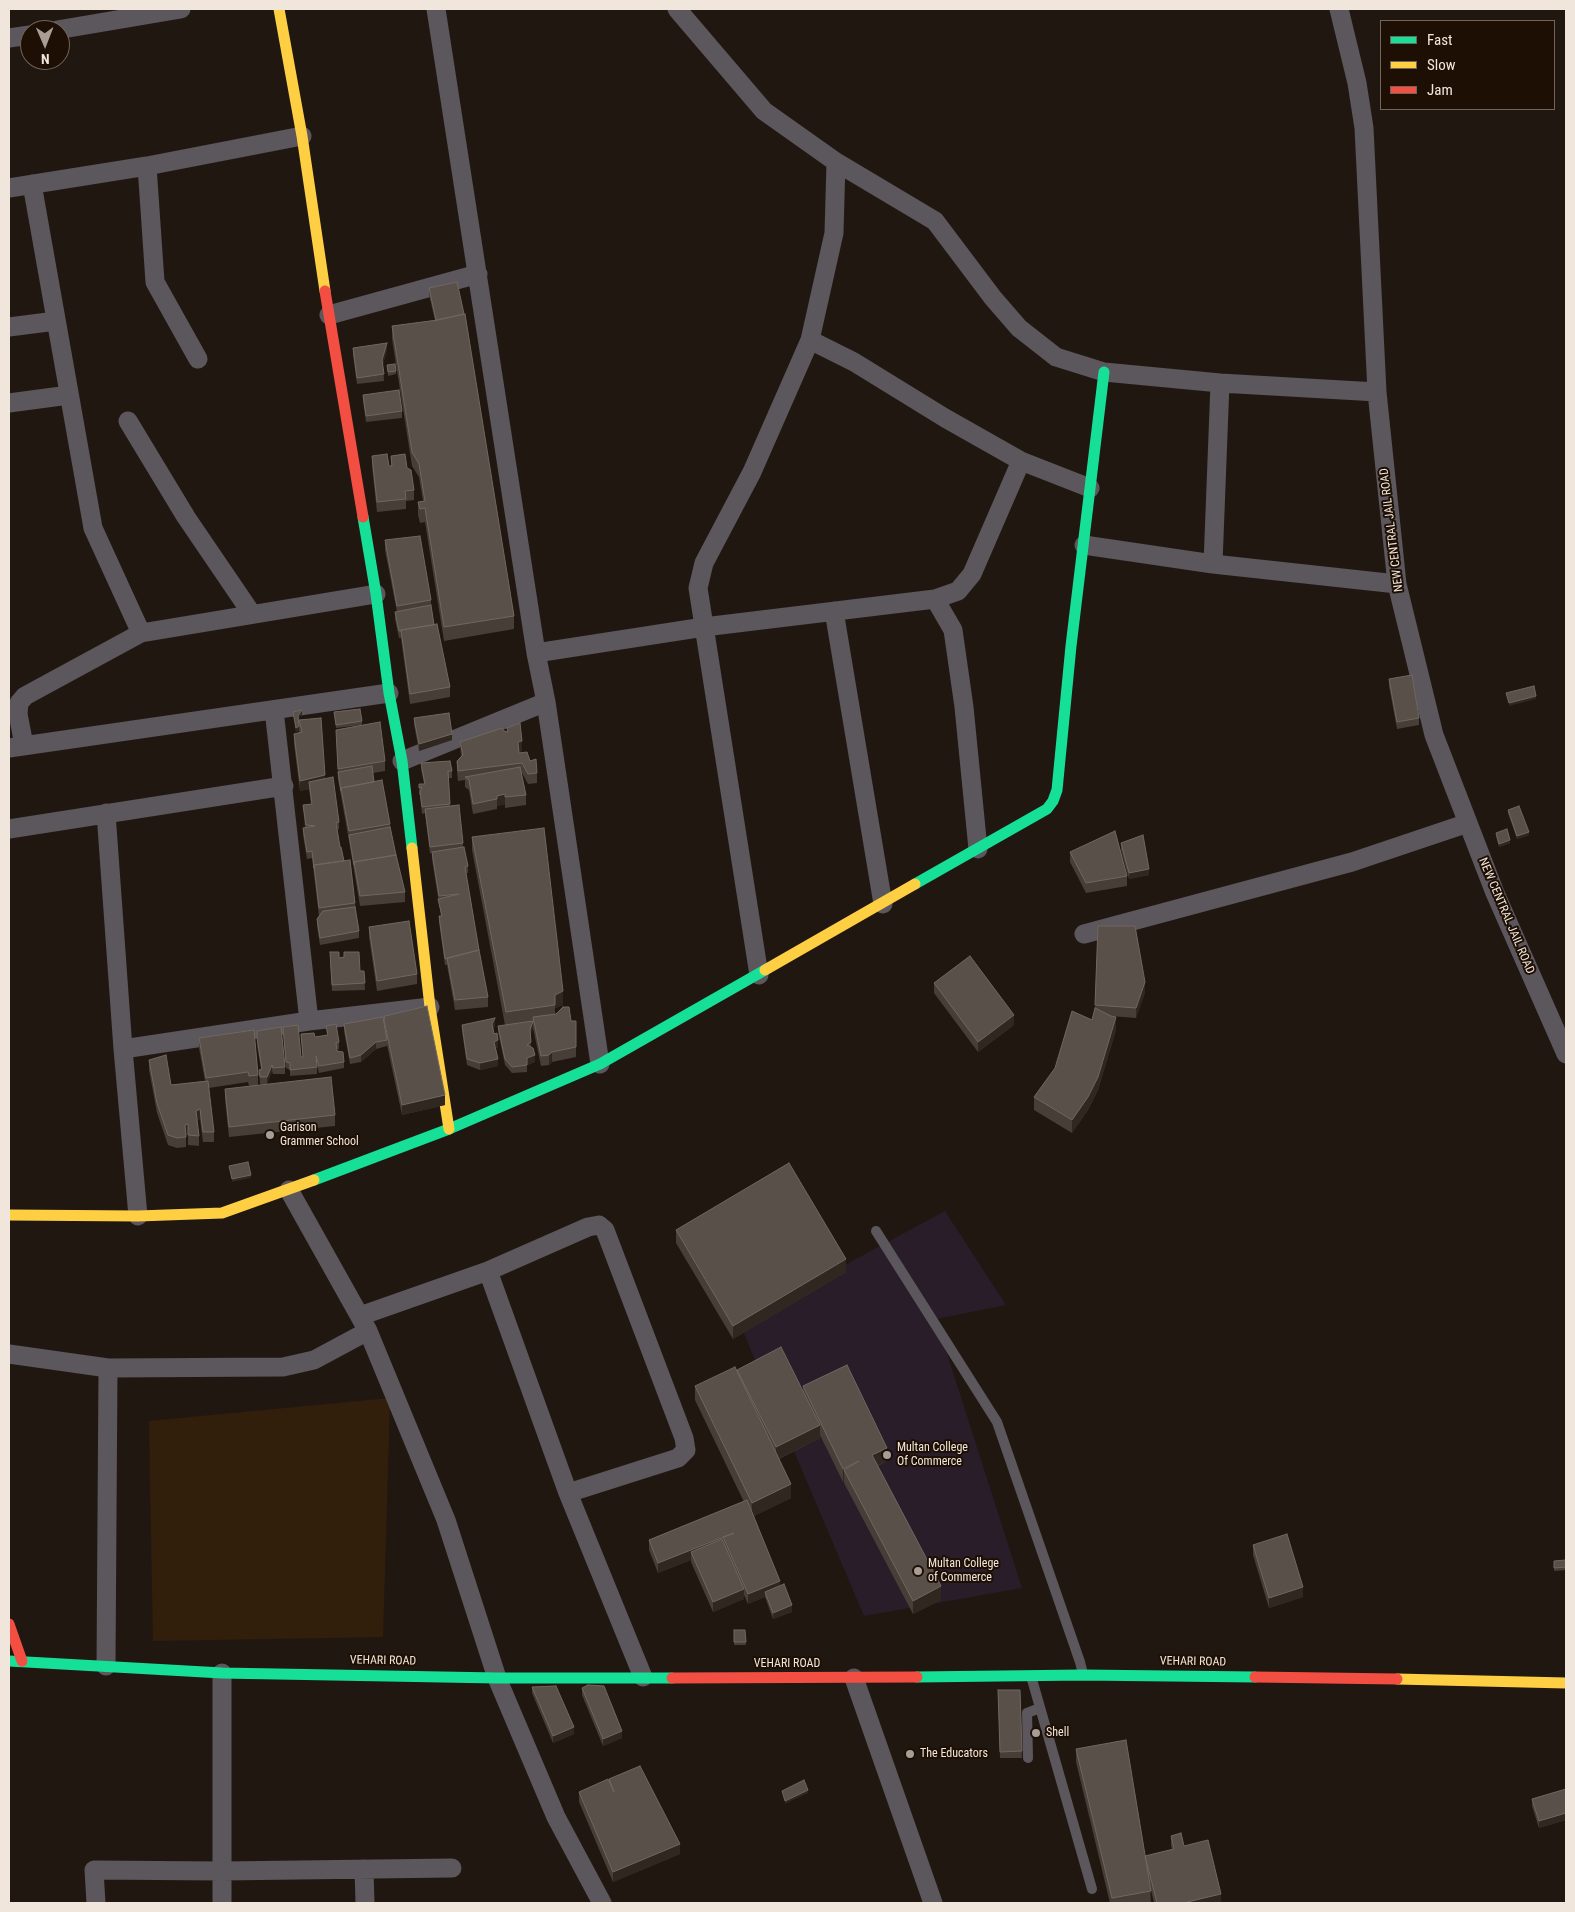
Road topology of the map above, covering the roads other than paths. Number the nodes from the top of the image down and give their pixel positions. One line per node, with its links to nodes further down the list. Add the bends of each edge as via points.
1 (181, 9): 6 (street)
2 (279, 9): 7 (street)
3 (436, 9): 12 (street)
4 (677, 9): 8 (street, via 764,111)
5 (1338, 9): 20 (street, NEW CENTRAL JAIL ROAD, via 1357,83 1364,128)
6 (70, 28)
7 (302, 136): 9 (street); 13 (street)
8 (836, 162): 16 (street, via 834,233); 18 (street, via 935,221 1019,328 1056,357)
9 (147, 166): 10 (street); 17 (street, via 155,282)
10 (32, 184): 11 (street); 14 (street)
11 (9, 188)
12 (478, 274): 13 (street); 35 (street)
13 (329, 315): 29 (street)
14 (56, 321): 15 (street); 21 (street)
15 (9, 327)
16 (810, 340): 24 (street, via 854,362); 33 (street, via 752,472 704,563 698,588)
17 (198, 359)
18 (1104, 372): 19 (street); 25 (street)
19 (1220, 384): 20 (street); 27 (street)
20 (1377, 392): 28 (street, NEW CENTRAL JAIL ROAD)
21 (69, 395): 22 (street); 34 (street, via 93,528)
22 (9, 403)
23 (128, 421): 32 (street, via 186,517)
24 (1021, 461): 25 (street); 30 (street, via 972,574 958,591)
25 (1090, 488): 26 (street)
26 (1084, 545): 27 (street); 45 (street, via 1057,790 1047,809)
27 (1213, 564): 28 (street)
28 (1397, 584): 43 (street, NEW CENTRAL JAIL ROAD, via 1434,735)
29 (376, 594): 32 (street); 36 (street)
30 (935, 599): 31 (street); 45 (street, via 953,630)
31 (834, 611): 33 (street); 46 (street)
32 (252, 614): 34 (street)
33 (704, 627): 35 (street); 48 (street)
34 (141, 633): 39 (street, via 25,696 19,703)
35 (536, 653): 37 (street)
36 (389, 693): 38 (street); 40 (street)
37 (546, 702): 40 (street); 53 (street)
38 (274, 710): 39 (street); 41 (street)
39 (16, 746)
40 (402, 761): 49 (street)
41 (284, 786): 42 (street); 50 (street)
42 (106, 813): 44 (street); 51 (street)
43 (1468, 823): 47 (street, via 1352,862); 52 (street, NEW CENTRAL JAIL ROAD)
44 (9, 829)
45 (978, 849): 46 (street)
46 (883, 904): 48 (street)
47 (1084, 934)
48 (759, 975): 53 (street)
49 (430, 1007): 50 (street); 54 (street)
50 (309, 1020): 51 (street)
51 (123, 1049): 57 (street)
52 (1566, 1054)
53 (600, 1064): 54 (street)
54 (448, 1129): 55 (street)
55 (289, 1190): 57 (street, via 222,1213); 60 (street)
56 (9, 1215): 57 (street)
57 (138, 1216)
58 (876, 1231): 70 (lane, via 997,1422)
59 (488, 1270): 60 (street); 63 (street); 63 (street, via 599,1224 605,1230 684,1438 686,1450 678,1458)
60 (364, 1323): 62 (street, via 314,1360 282,1367); 72 (street, via 446,1520)
61 (9, 1354): 62 (street)
62 (108, 1368): 67 (street)
63 (568, 1493): 71 (street)
64 (9, 1624): 66 (street)
65 (9, 1661): 66 (street, VEHARI ROAD)
66 (22, 1662): 67 (street, VEHARI ROAD)
67 (106, 1666): 68 (street, VEHARI ROAD)
68 (222, 1673): 72 (street, VEHARI ROAD); 79 (street)
69 (1031, 1675): 70 (street, VEHARI ROAD); 73 (street, VEHARI ROAD); 75 (lane)
70 (1083, 1675): 74 (street, VEHARI ROAD)
71 (643, 1677): 72 (street, VEHARI ROAD); 73 (street, VEHARI ROAD)
72 (497, 1678): 84 (street, via 556,1817)
73 (854, 1678): 85 (street)
74 (1566, 1683)
75 (1040, 1708): 76 (lane, via 1027,1713); 80 (lane)
76 (1028, 1758)
77 (452, 1868): 78 (street)
78 (364, 1869): 79 (street); 83 (street)
79 (222, 1871): 81 (street, via 94,1870); 82 (street)
80 (1092, 1889)
81 (96, 1903)
82 (222, 1903)
83 (364, 1903)
84 (602, 1903)
85 (933, 1903)

